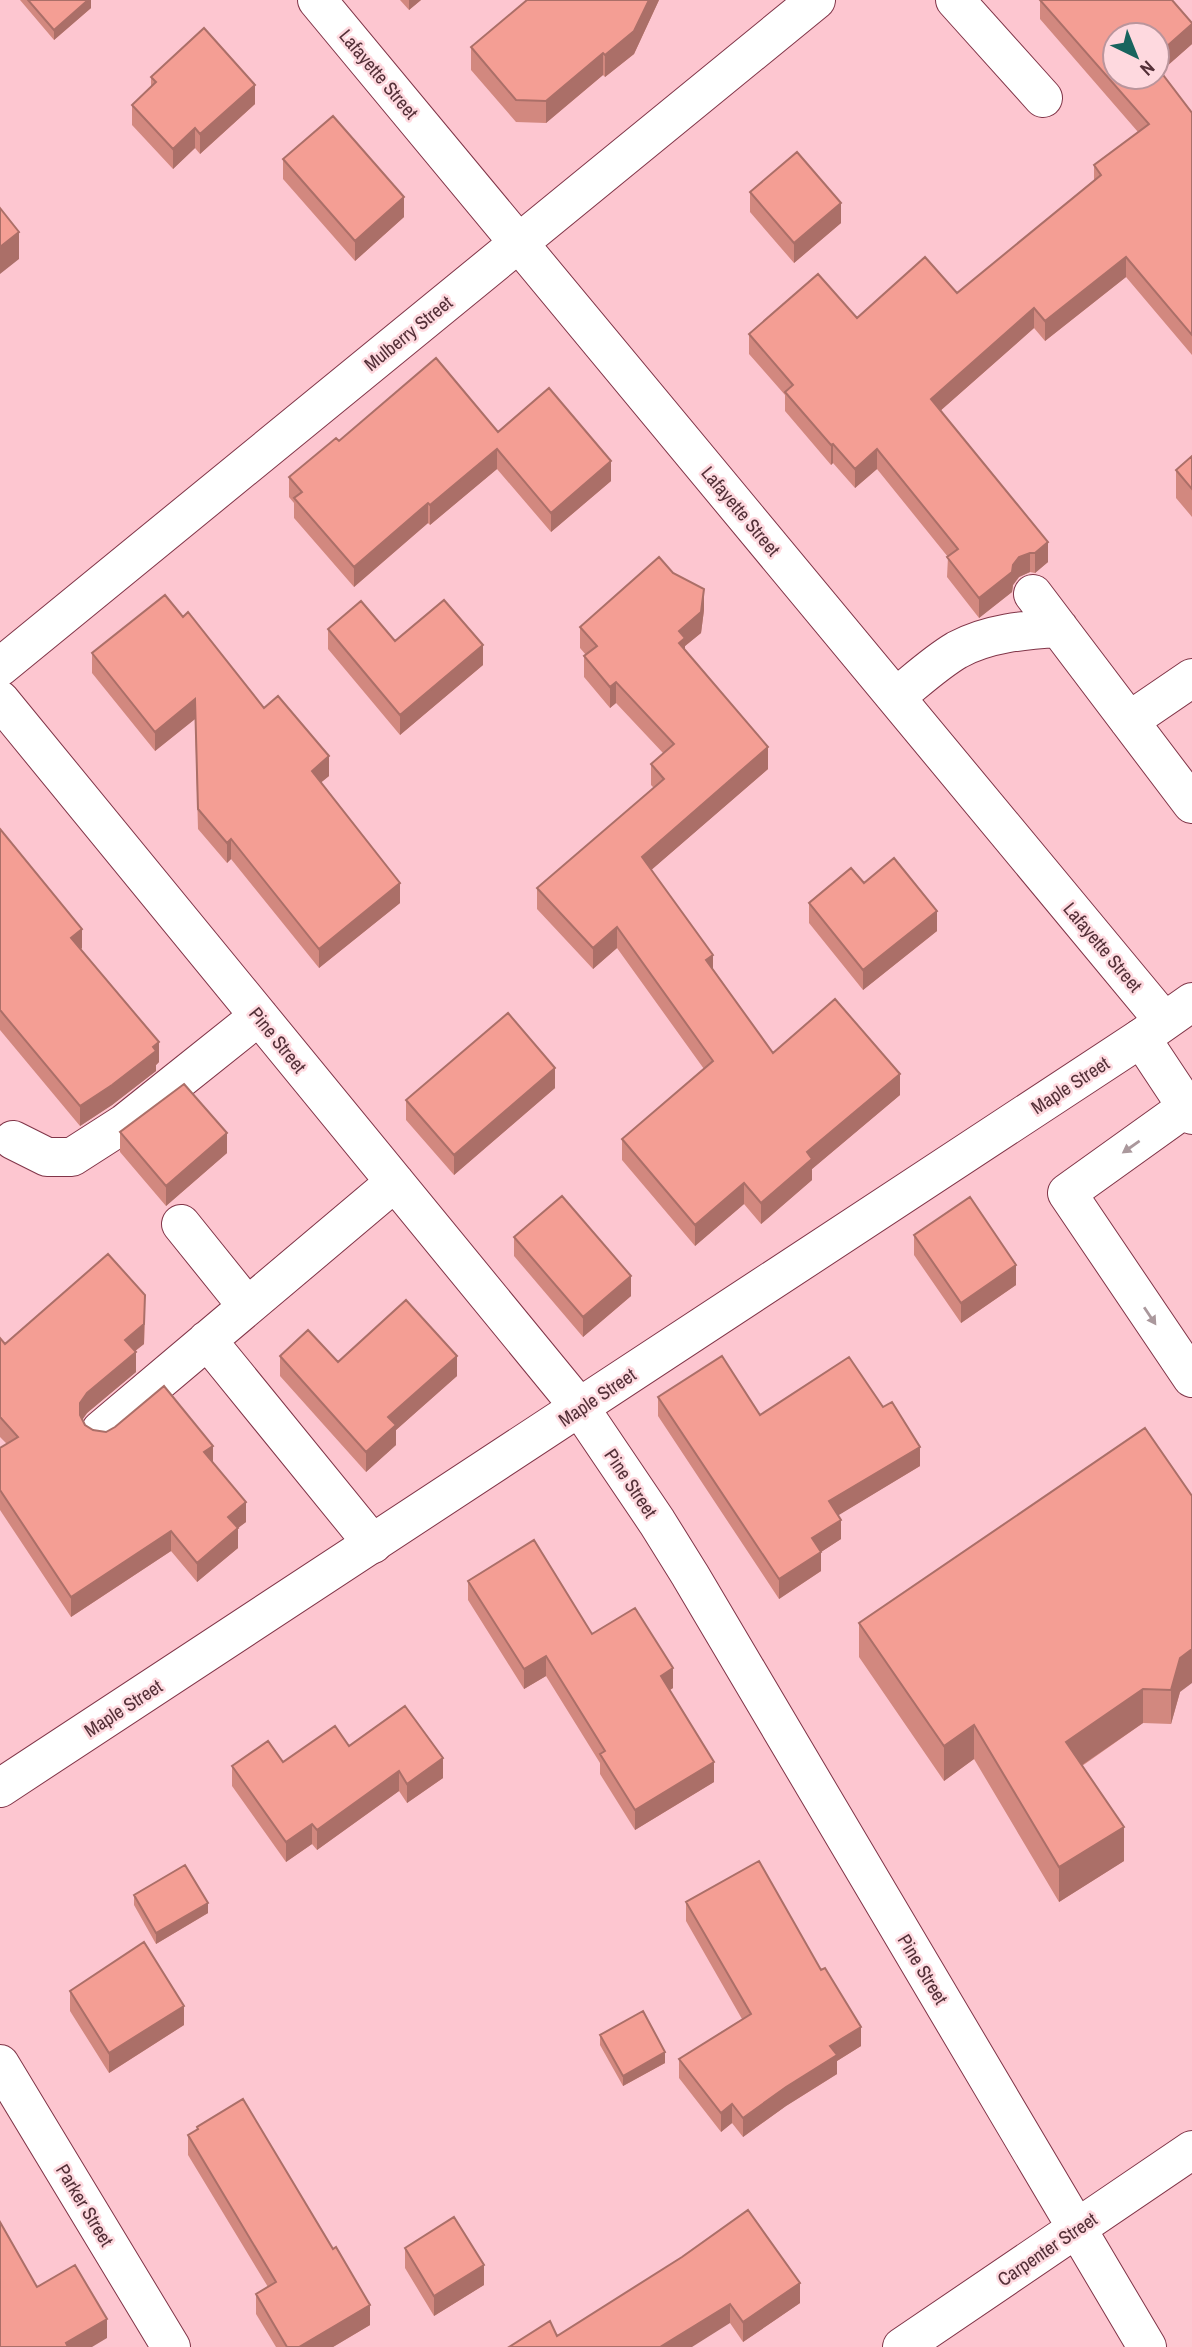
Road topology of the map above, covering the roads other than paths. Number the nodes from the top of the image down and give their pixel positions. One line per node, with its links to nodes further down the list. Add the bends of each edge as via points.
1 (317, 0): 5 (street, Lafayette Street)
2 (816, 0): 5 (street, Mulberry Street)
3 (956, 0): 4 (street)
4 (1043, 98)
5 (518, 243): 8 (street, Mulberry Street); 10 (street, Lafayette Street)
6 (1033, 594): 7 (street)
7 (1059, 628): 10 (street, via 1004,634 959,649); 12 (street)
8 (0, 667)
9 (1192, 678): 12 (street)
10 (896, 697): 15 (street, Lafayette Street)
11 (0, 700): 14 (street, Pine Street)
12 (1129, 721): 13 (street)
13 (1192, 804)
14 (259, 1016): 17 (street, via 125,1123 72,1157 47,1157); 18 (street, Pine Street)
15 (1166, 1020): 16 (street, Lafayette Street); 23 (street, Maple Street)
16 (1189, 1111): 22 (street, one-way to 22, via 1067,1193)
17 (13, 1140)
18 (395, 1182): 20 (street); 23 (street, Pine Street)
19 (181, 1224): 20 (street)
20 (247, 1306): 21 (street)
21 (207, 1339): 24 (street); 25 (street)
22 (1192, 1378)
23 (580, 1408): 25 (street, Maple Street); 29 (street, Pine Street, via 685,1566)
24 (101, 1430)
25 (373, 1544): 26 (street, Maple Street)
26 (0, 1788)
27 (0, 2063): 30 (street, Parker Street)
28 (1192, 2150): 29 (street, Carpenter Street)
29 (1077, 2229): 31 (street, Carpenter Street); 32 (street, Pine Street)
30 (171, 2347)
31 (902, 2347)
32 (1147, 2347)

